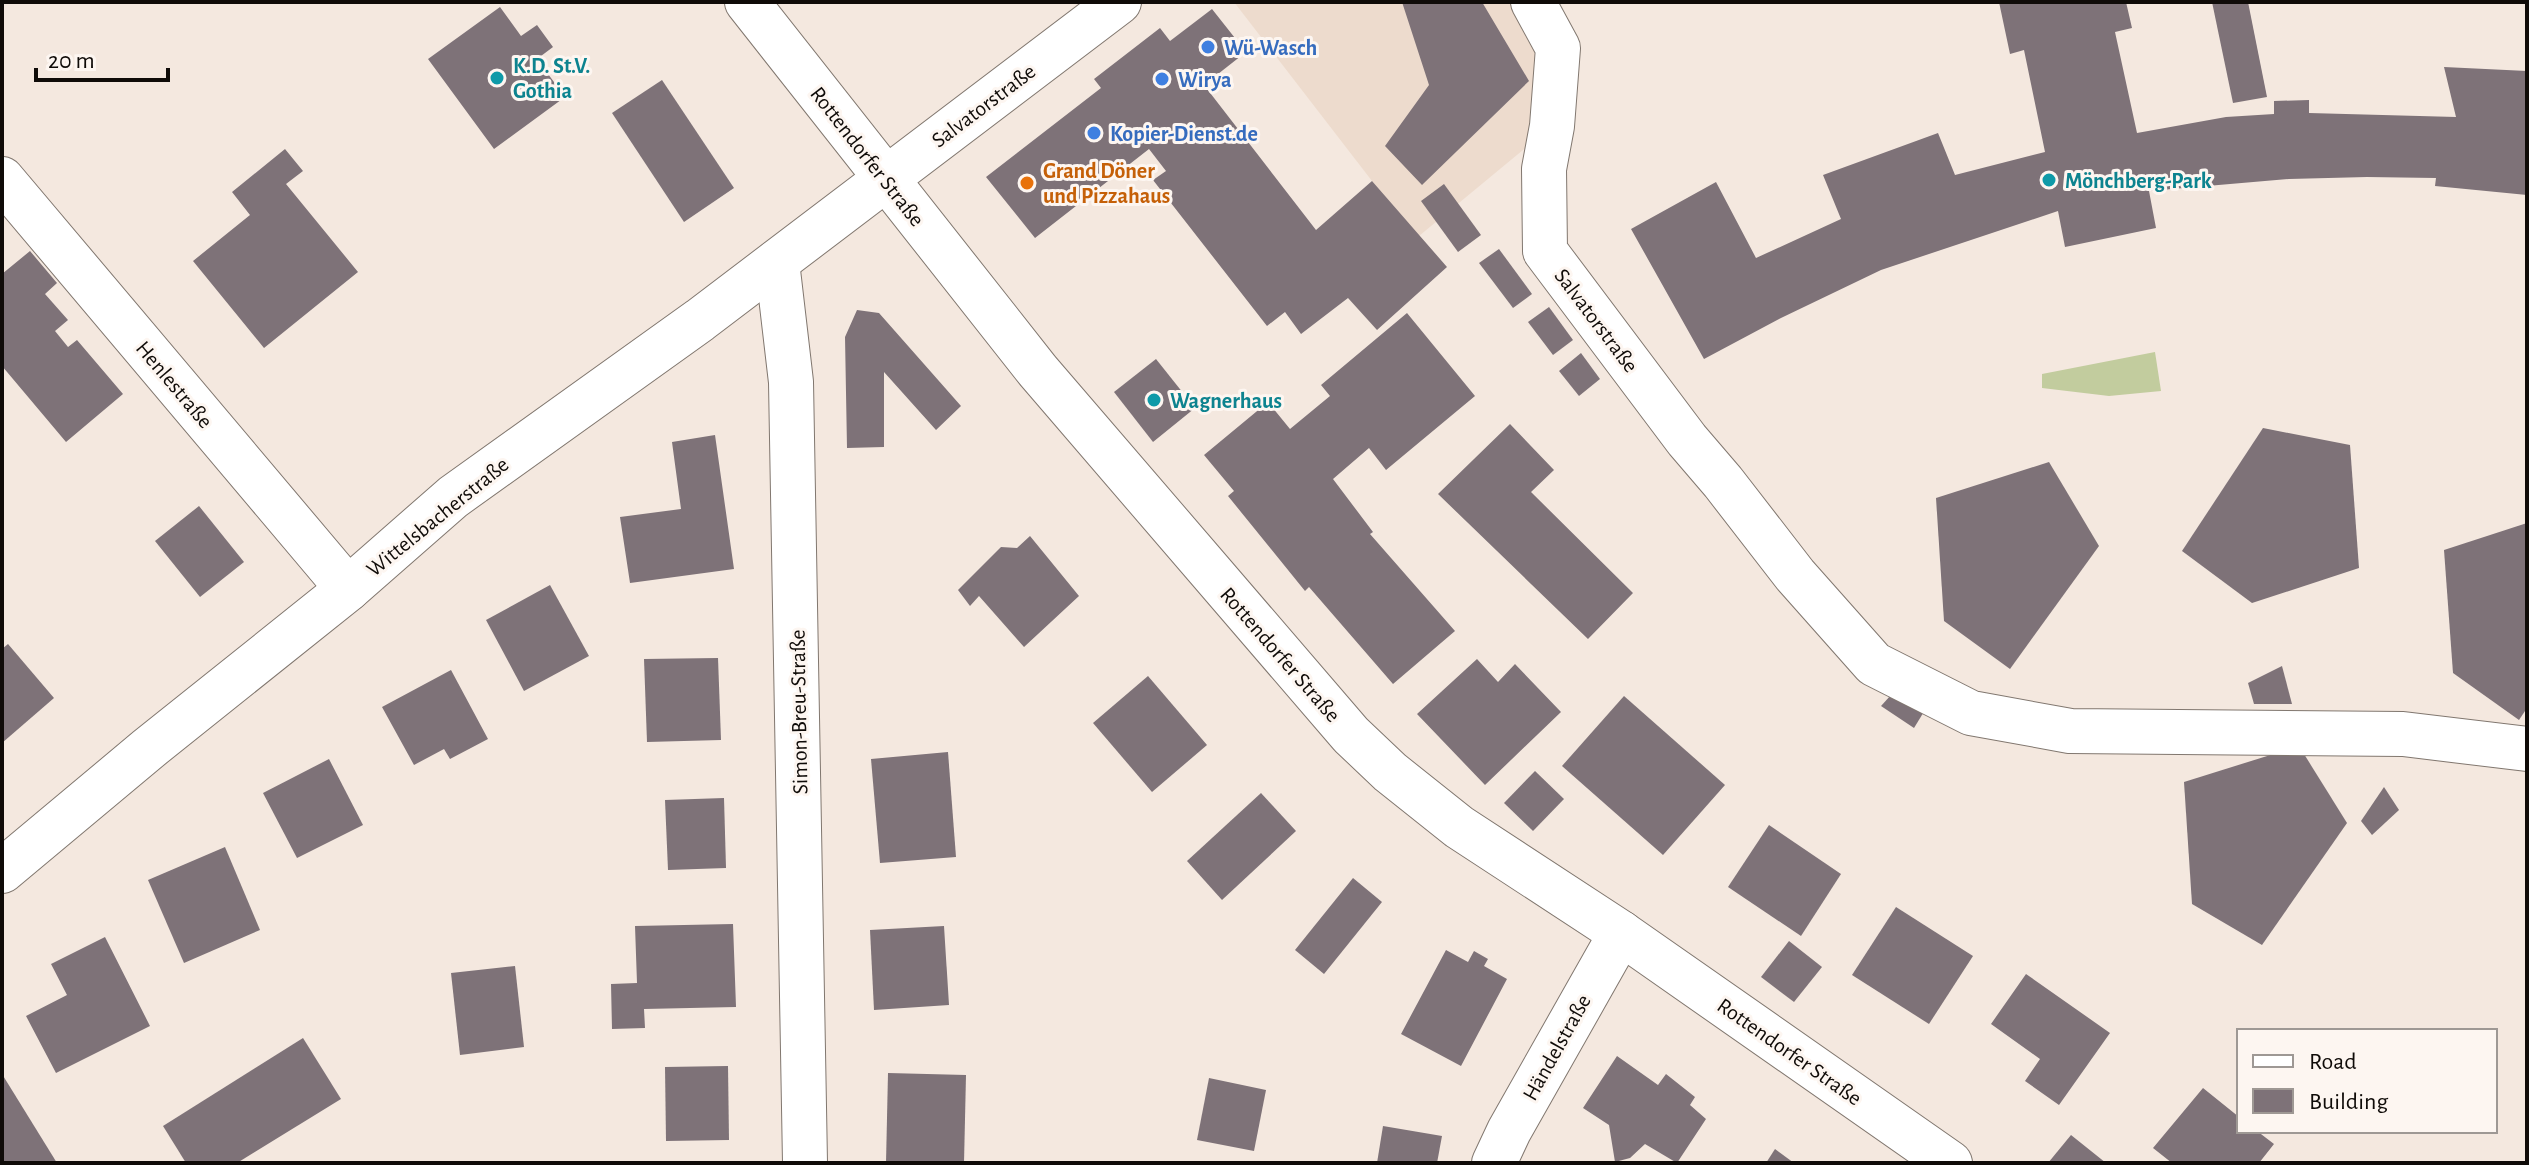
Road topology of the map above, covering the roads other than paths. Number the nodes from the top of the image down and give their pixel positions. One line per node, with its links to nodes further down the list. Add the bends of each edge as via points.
1 (747, 2): 5 (street, Rottendorfer Straße)
2 (1119, 2): 5 (street, Salvatorstraße)
3 (1533, 2): 8 (street, Salvatorstraße, via 1558,48 1544,169 1545,251 1687,440 1874,664 1971,713 2070,731 2373,732)
4 (2, 179): 7 (street, Henlestraße)
5 (885, 179): 6 (street, Wittelsbacherstraße); 10 (street, Rottendorfer Straße, via 1038,371 1351,735 1459,827)
6 (777, 262): 7 (street, Wittelsbacherstraße, via 453,497); 11 (street, Simon-Breu-Straße, via 791,382)
7 (348, 589): 9 (street, Wittelsbacherstraße)
8 (2527, 749)
9 (2, 871)
10 (1621, 933): 12 (street, Händelstraße); 13 (street, Rottendorfer Straße)
11 (805, 1163)
12 (1494, 1163)
13 (1950, 1163)

